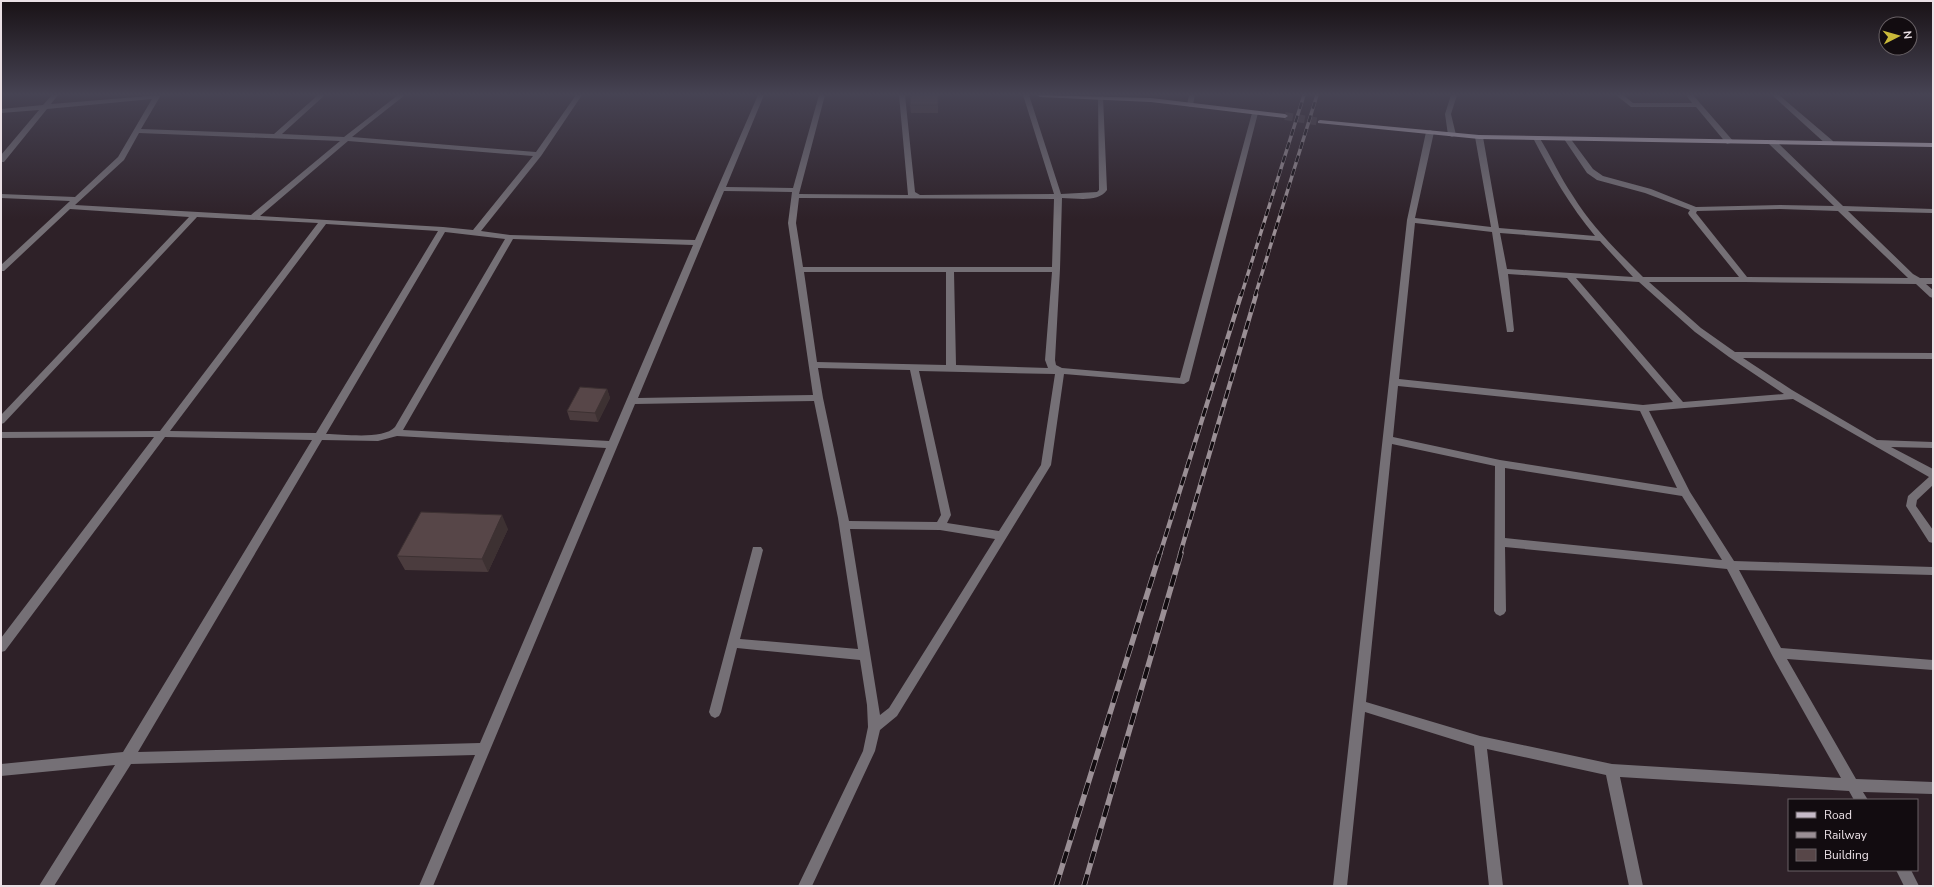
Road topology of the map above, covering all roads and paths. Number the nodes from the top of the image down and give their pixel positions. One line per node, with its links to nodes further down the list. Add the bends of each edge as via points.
1 (21, 136): 24 (street)
2 (133, 136): 30 (street, via 121,158)
3 (309, 136): 16 (street)
4 (550, 136): 23 (street)
5 (744, 136): 25 (street)
6 (811, 136): 26 (street)
7 (906, 136): 29 (street, via 911,193)
8 (1039, 136): 28 (street)
9 (1102, 136): 28 (street, via 1103,190 1094,196)
10 (1249, 136): 62 (street, via 1184,381)
11 (1429, 136): 37 (street)
12 (1471, 136): 15 (main road)
13 (1725, 136): 19 (street)
14 (1822, 136): 21 (street)
15 (1479, 137): 17 (main road); 40 (street)
16 (346, 138): 23 (street); 36 (street)
17 (1537, 138): 18 (main road); 43 (street, via 1556,176 1581,213)
18 (1568, 139): 19 (main road); 33 (street, via 1590,171 1600,178 1648,191)
19 (1730, 142): 20 (main road)
20 (1772, 142): 21 (main road); 32 (street)
21 (1830, 143): 22 (main road)
22 (1933, 145)
23 (538, 154): 41 (street)
24 (1, 160)
25 (722, 189): 26 (street); 44 (street)
26 (795, 193): 29 (street); 48 (street, via 792,223)
27 (1, 196): 30 (street)
28 (1058, 196): 29 (street); 47 (street)
29 (918, 197)
30 (76, 199): 31 (street)
31 (68, 207): 35 (street); 45 (street)
32 (1840, 208): 33 (street); 34 (street); 53 (street)
33 (1695, 209): 51 (street, via 1692,214 1696,220)
34 (1933, 211)
35 (195, 215): 36 (street); 69 (street)
36 (253, 218): 38 (street)
37 (1410, 220): 40 (street); 63 (street)
38 (324, 221): 39 (street); 71 (street)
39 (443, 229): 41 (street); 73 (street)
40 (1496, 230): 43 (street); 49 (street)
41 (476, 232): 42 (street)
42 (510, 236): 44 (street); 70 (street)
43 (1603, 239): 52 (street)
44 (699, 243): 66 (street)
45 (1, 269)
46 (950, 269): 47 (street); 48 (street); 61 (street)
47 (1056, 269): 62 (street, via 1050,360 1052,367)
48 (800, 270): 59 (street)
49 (1503, 271): 50 (street); 56 (street)
50 (1569, 275): 52 (street); 67 (street)
51 (1745, 279): 52 (street); 53 (street)
52 (1640, 280): 57 (street)
53 (1918, 281): 54 (street); 55 (street)
54 (1933, 281)
55 (1933, 294)
56 (1510, 330)
57 (1732, 355): 58 (street); 64 (street)
58 (1933, 356)
59 (814, 365): 60 (street); 65 (street)
60 (914, 368): 61 (street); 83 (street, via 946,515)
61 (951, 368): 62 (street)
62 (1060, 371): 84 (street, via 1046,464)
63 (1394, 382): 68 (street); 74 (street)
64 (1795, 396): 67 (street); 75 (street)
65 (818, 398): 66 (street); 82 (street)
66 (632, 401): 76 (street)
67 (1681, 405): 68 (street)
68 (1643, 408): 81 (street)
69 (1, 421)
70 (396, 433): 73 (street, via 378,438); 76 (street)
71 (160, 434): 72 (street); 73 (street); 92 (street)
72 (1, 435)
73 (318, 437): 101 (street)
74 (1387, 439): 78 (street); 96 (street)
75 (1875, 443): 77 (street); 79 (street)
76 (613, 445): 100 (street)
77 (1933, 445)
78 (1500, 464): 81 (street); 86 (street)
79 (1933, 474)
80 (1933, 479): 85 (street, via 1912,499 1911,506)
81 (1685, 493): 88 (street)
82 (844, 525): 83 (street); 94 (street)
83 (940, 526): 84 (street)
84 (1002, 536): 98 (street, via 893,712)
85 (1933, 539)
86 (1501, 542): 88 (street); 90 (street)
87 (758, 550): 91 (street)
88 (1731, 566): 89 (street); 93 (street)
89 (1933, 571)
90 (1500, 612)
91 (733, 643): 94 (street); 97 (street)
92 (1, 647)
93 (1777, 653): 95 (street); 104 (street)
94 (865, 655): 98 (street)
95 (1933, 665)
96 (1359, 705): 99 (street); 111 (street)
97 (715, 712)
98 (874, 727): 110 (street, via 868,751)
99 (1480, 742): 103 (street); 112 (street)
100 (484, 749): 101 (street); 109 (street)
101 (127, 758): 102 (street); 108 (street)
102 (1, 770)
103 (1612, 770): 104 (street); 113 (street)
104 (1852, 786): 105 (street); 106 (street)
105 (1933, 788)
106 (1860, 799)
107 (1904, 871): 114 (street)
108 (46, 886)
109 (426, 886)
110 (805, 886)
111 (1340, 886)
112 (1496, 886)
113 (1636, 886)
114 (1912, 886)

